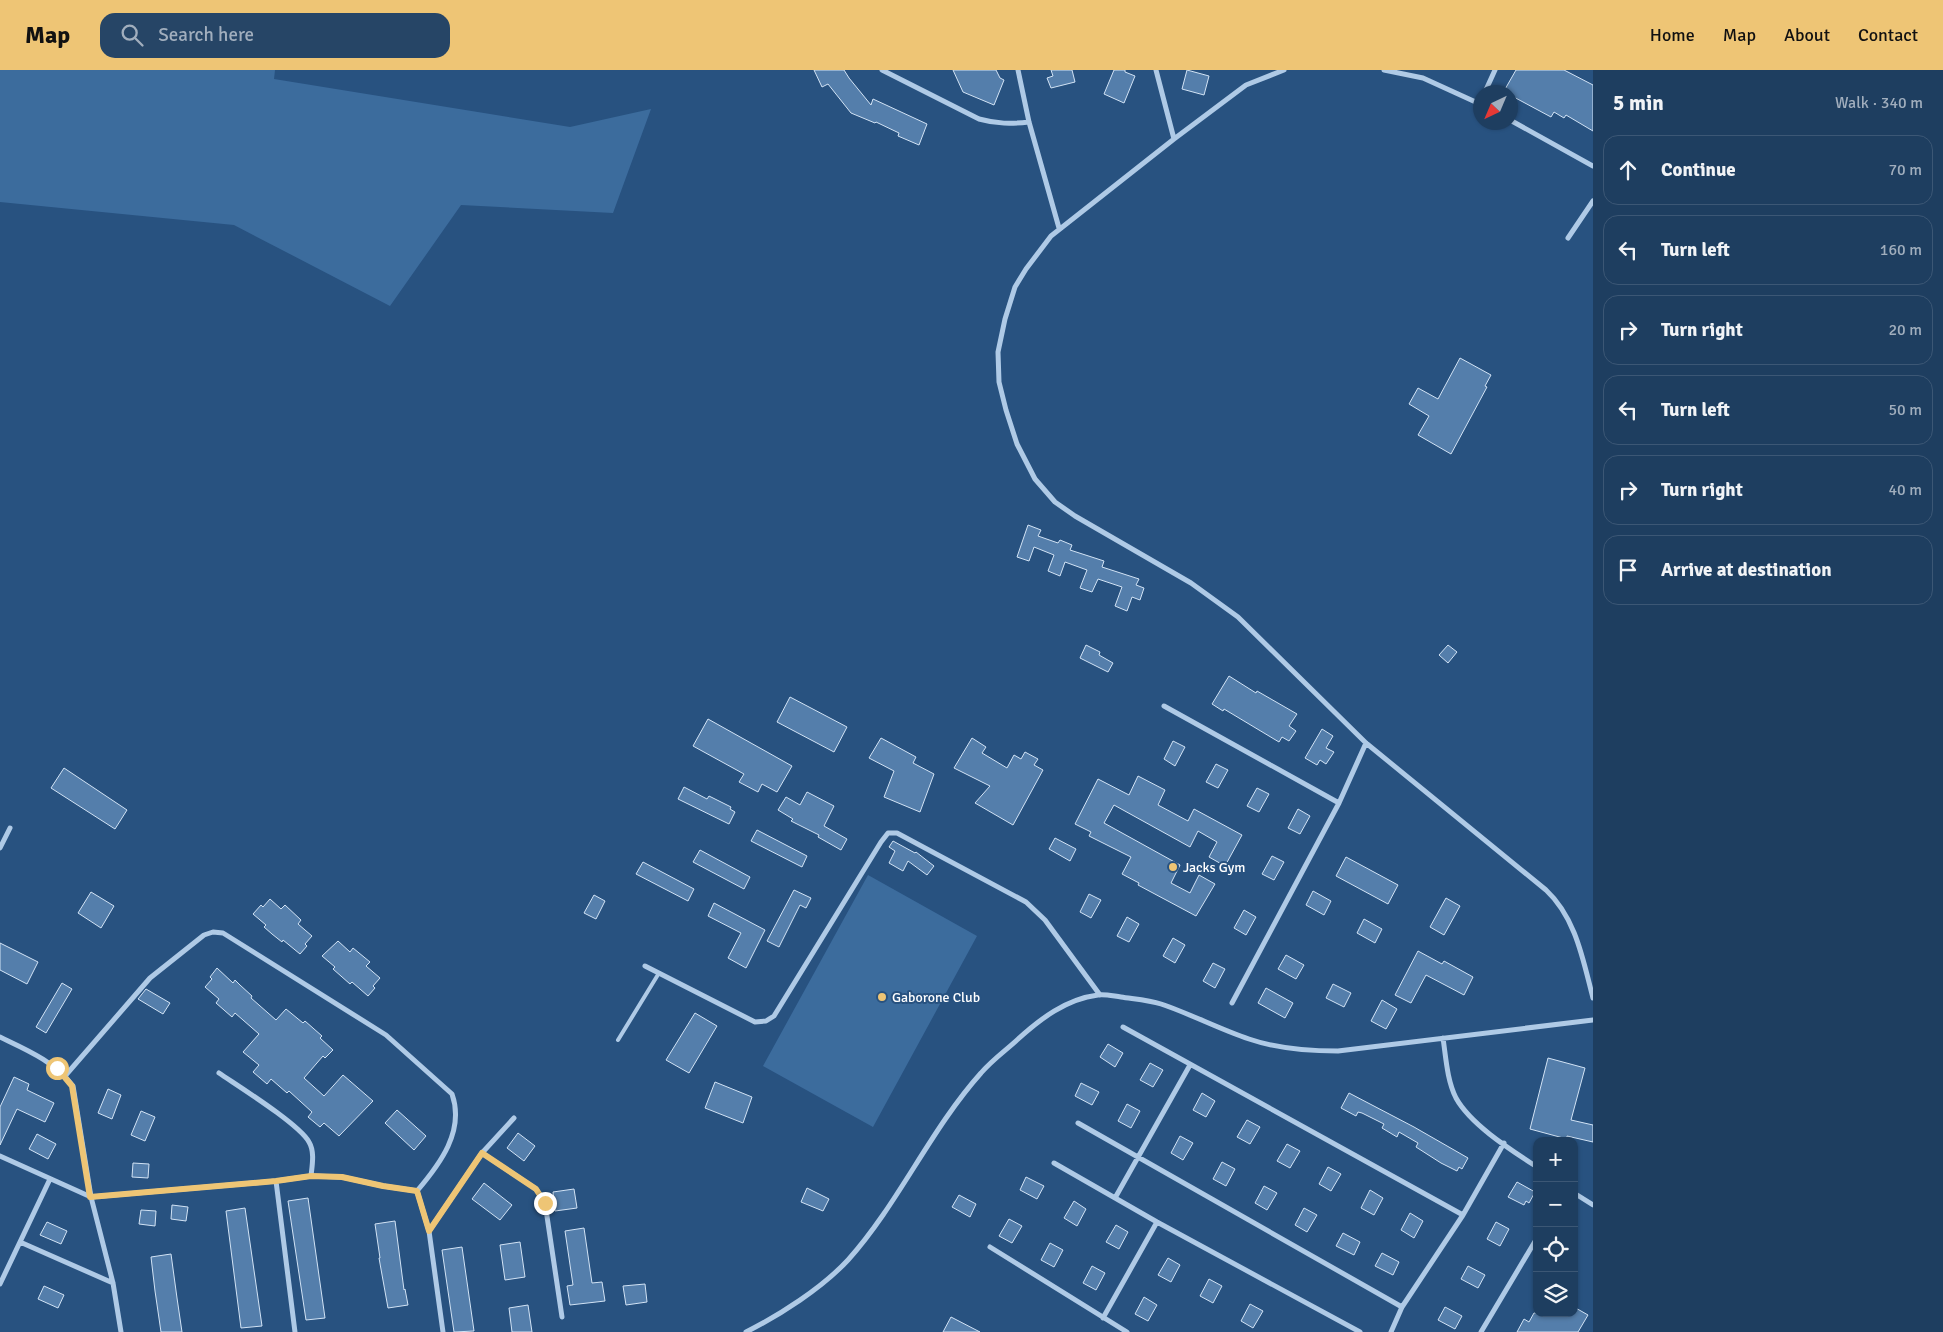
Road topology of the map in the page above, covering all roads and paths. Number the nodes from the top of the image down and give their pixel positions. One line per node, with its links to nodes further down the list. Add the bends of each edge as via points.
1 (882, 70): 10 (street, via 979,119 1008,124)
2 (1018, 70): 10 (street)
3 (1156, 70): 12 (street)
4 (1282, 70): 12 (street, via 1246,86)
5 (1384, 70): 7 (street)
6 (1495, 70): 8 (street)
7 (1392, 71): 9 (street, via 1423,78)
8 (1488, 85)
9 (1473, 100)
10 (1029, 122): 15 (street)
11 (1518, 124): 13 (street)
12 (1174, 139): 15 (street)
13 (1593, 166)
14 (1593, 202): 16 (street)
15 (1059, 228): 18 (street, via 1015,287 1004,319 998,352 999,382 1006,410 1017,444 1035,479 1055,502 1075,516 1190,583 1238,617)
16 (1568, 238)
17 (1164, 706): 19 (street)
18 (1366, 743): 19 (street); 25 (street, via 1557,900 1578,941)
19 (1339, 803): 26 (street)
20 (10, 828): 21 (street)
21 (0, 848)
22 (645, 966): 23 (street)
23 (659, 973): 24 (street, via 755,1022 766,1021 774,1016 888,833 896,834 1026,902 1045,920); 31 (lane)
24 (1100, 995): 30 (street, via 1160,1004 1250,1039 1293,1048 1338,1051); 65 (street, via 1080,999 1047,1016 994,1058 955,1106 877,1224 846,1262 772,1320)
25 (1593, 998)
26 (1232, 1003)
27 (1593, 1020): 30 (street)
28 (1123, 1027): 32 (street)
29 (0, 1037): 34 (street, via 45,1060)
30 (1443, 1038): 37 (street, via 1448,1073 1456,1096 1468,1116)
31 (618, 1040)
32 (1190, 1065): 40 (street); 51 (street)
33 (219, 1073): 43 (street, via 294,1125 310,1142)
34 (66, 1076): 46 (street, via 150,978 204,934 223,934 386,1035 452,1094 456,1107 455,1130 437,1165); 48 (street, via 72,1086)
35 (514, 1118): 38 (street)
36 (1078, 1123): 40 (street)
37 (1504, 1144): 42 (street); 51 (street)
38 (482, 1153): 53 (street); 60 (street, via 536,1189 545,1203)
39 (0, 1156): 44 (street)
40 (1138, 1158): 49 (street); 59 (street)
41 (1054, 1164): 49 (street)
42 (1533, 1165)
43 (311, 1176): 45 (street); 46 (street, via 342,1177)
44 (50, 1179): 48 (street); 54 (street)
45 (276, 1181): 48 (street); 63 (street)
46 (417, 1191): 53 (street)
47 (1578, 1196): 50 (street)
48 (90, 1197): 57 (street)
49 (1115, 1198): 52 (street)
50 (1593, 1205)
51 (1463, 1215): 59 (street)
52 (1158, 1222): 61 (street); 67 (street)
53 (429, 1231): 64 (street)
54 (20, 1242): 57 (street); 58 (street)
55 (1533, 1245): 69 (street)
56 (990, 1247): 61 (street)
57 (113, 1283): 62 (street)
58 (0, 1284)
59 (1402, 1307): 68 (street)
60 (562, 1317)
61 (1103, 1318): 66 (street)
62 (121, 1332)
63 (295, 1332)
64 (443, 1332)
65 (746, 1332)
66 (1127, 1332)
67 (1360, 1332)
68 (1391, 1332)
69 (1481, 1332)

